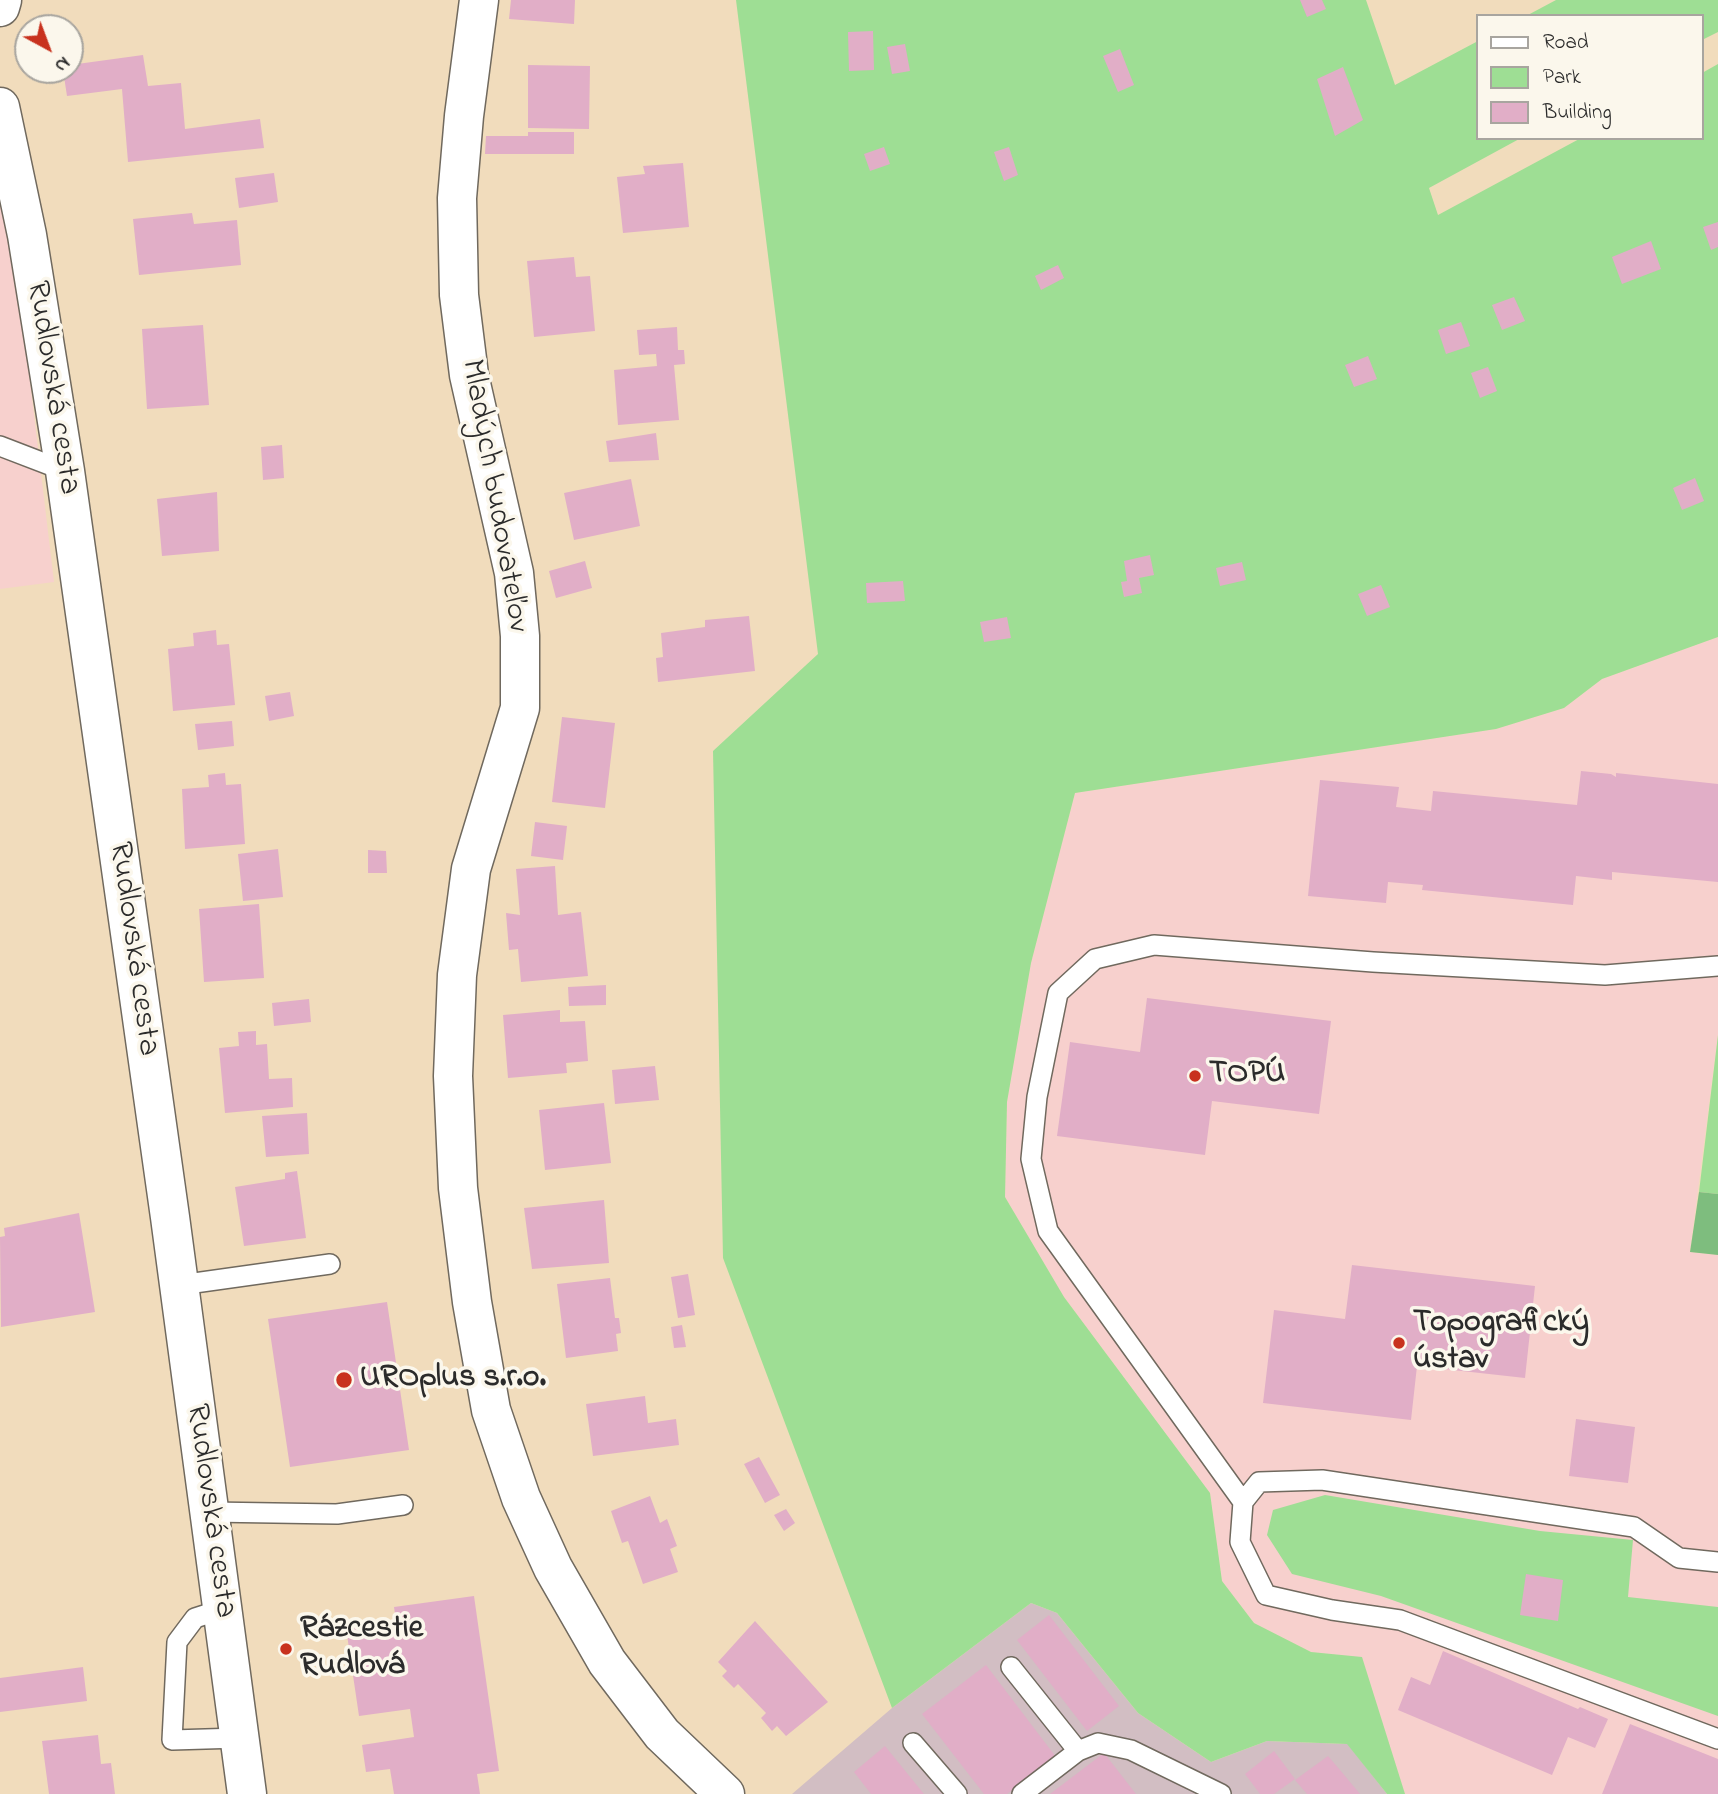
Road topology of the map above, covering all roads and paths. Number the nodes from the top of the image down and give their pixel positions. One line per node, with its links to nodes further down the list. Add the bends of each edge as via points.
1 (2, 0): 3 (street)
2 (479, 0): 21 (street, Mladých budovateľov, via 457,198 459,295 469,375 514,573 520,708 471,869 457,975 453,1076 458,1188 472,1302 491,1410 520,1497 553,1569 607,1662 662,1734)
3 (0, 7)
4 (3, 134): 6 (street, Rudlovská cesta, via 27,235)
5 (0, 446): 6 (lane)
6 (65, 471): 9 (street, Rudlovská cesta)
7 (1718, 966): 10 (lane, via 1605,975 1154,945 1095,959 1058,993 1037,1097 1031,1159 1048,1231)
8 (330, 1264): 9 (lane)
9 (180, 1285): 12 (street, Rudlovská cesta)
10 (1243, 1502): 13 (lane, via 1259,1482 1322,1480 1634,1527 1679,1558); 17 (lane, via 1240,1542 1266,1595 1400,1620)
11 (402, 1504): 12 (lane, via 337,1514)
12 (209, 1512): 14 (street, Rudlovská cesta)
13 (1718, 1562)
14 (223, 1609): 16 (street, Rudlovská cesta); 16 (lane, via 195,1618 177,1642 172,1740)
15 (1011, 1667): 19 (lane)
16 (239, 1738): 20 (street, Rudlovská cesta)
17 (1718, 1739)
18 (913, 1743): 22 (lane)
19 (1078, 1751): 23 (lane); 24 (lane, via 1098,1743 1131,1750)
20 (247, 1794)
21 (724, 1794)
22 (957, 1794)
23 (1022, 1794)
24 (1221, 1794)

